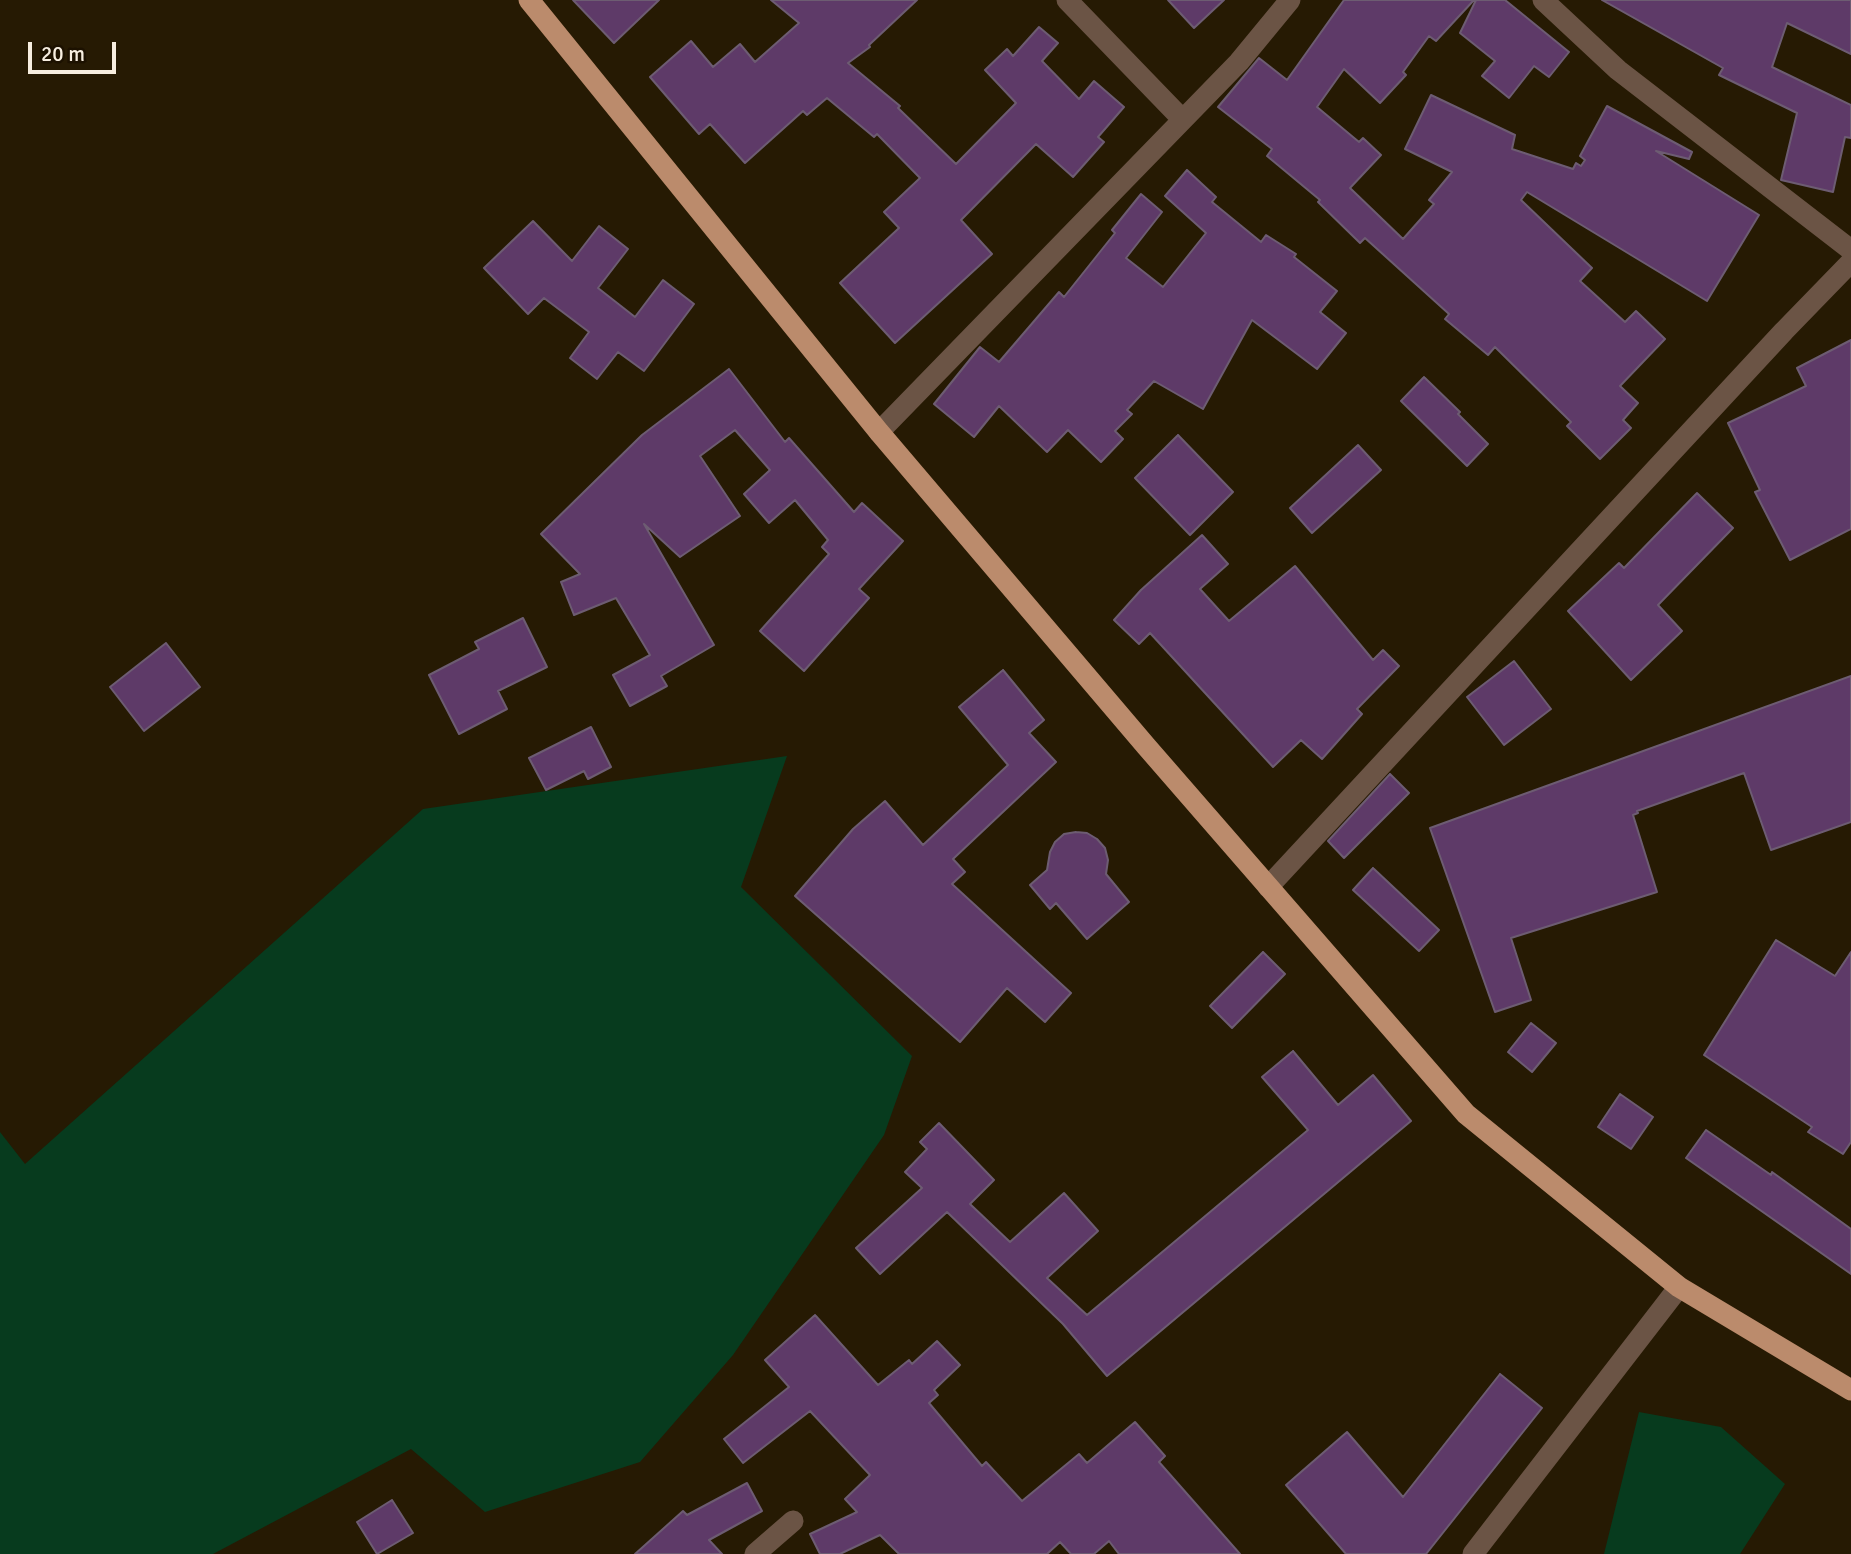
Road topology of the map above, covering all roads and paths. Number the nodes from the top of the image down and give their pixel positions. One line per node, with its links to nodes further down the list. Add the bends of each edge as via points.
1 (529, 0): 8 (main road)
2 (1067, 0): 5 (street)
3 (1290, 0): 5 (street, via 1239,62)
4 (1544, 0): 6 (street, via 1618,70)
5 (1182, 120): 8 (street)
6 (1851, 250)
7 (1851, 262): 9 (street)
8 (879, 432): 9 (main road)
9 (1268, 887): 10 (main road, via 1466,1114)
10 (1679, 1287): 11 (main road); 14 (street)
11 (1851, 1390)
12 (793, 1521): 13 (street)
13 (755, 1554)
14 (1472, 1554)

